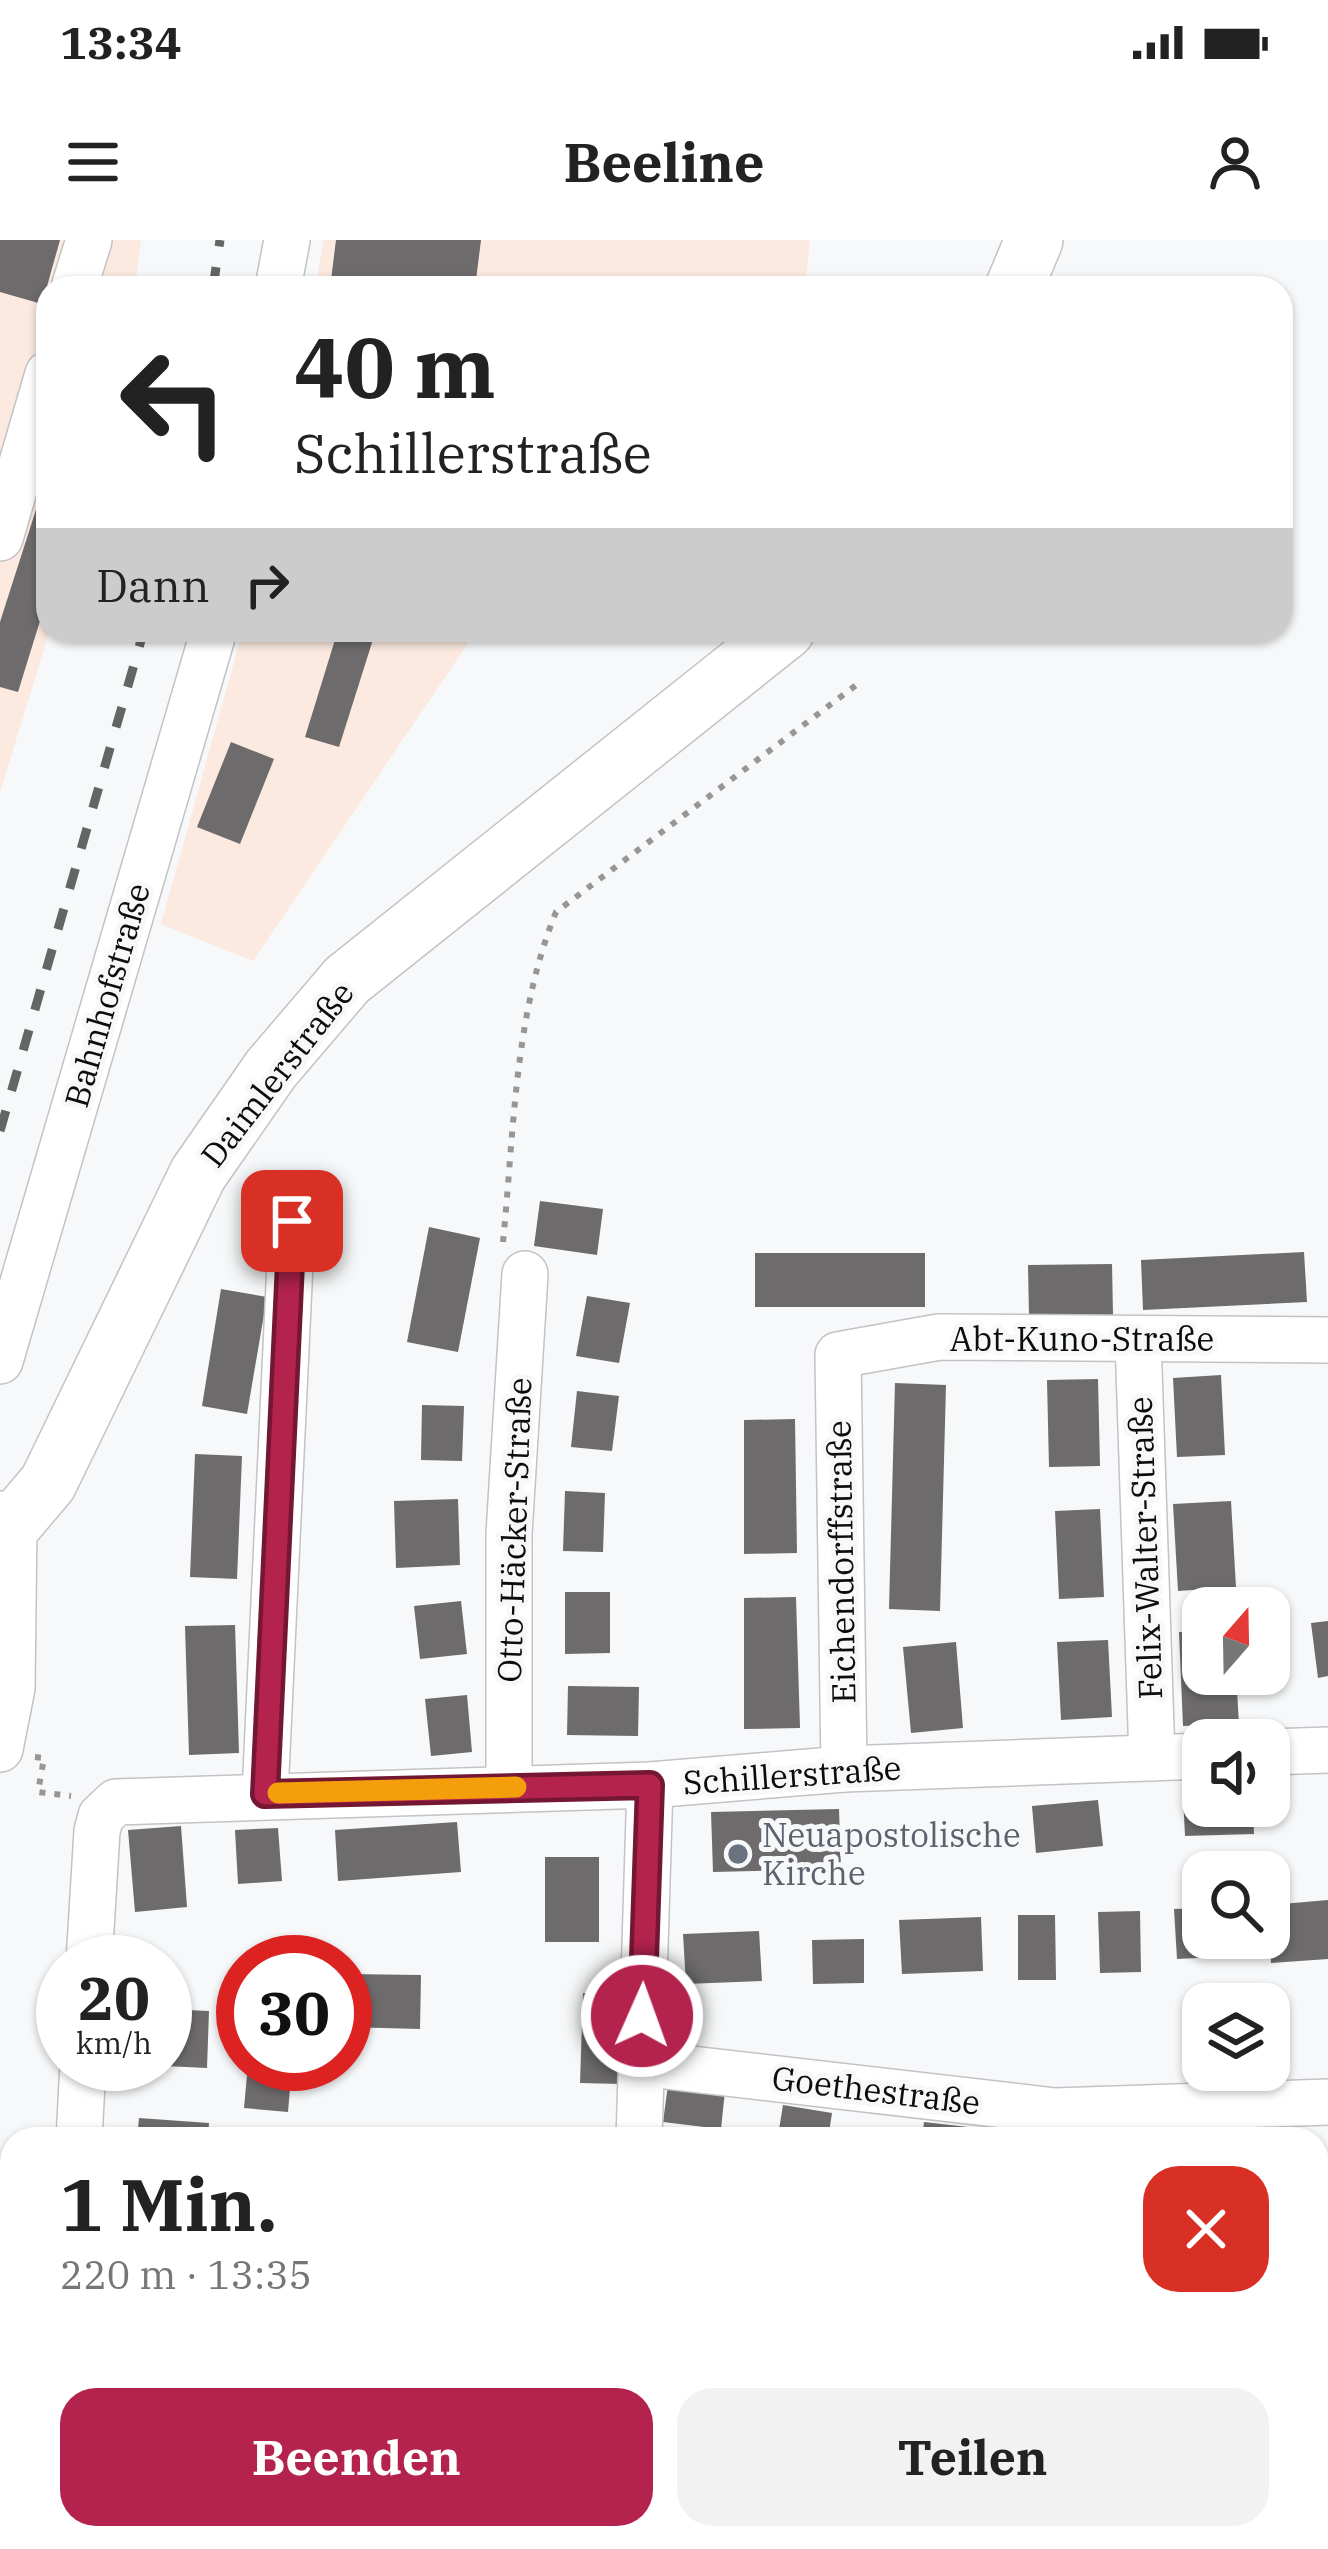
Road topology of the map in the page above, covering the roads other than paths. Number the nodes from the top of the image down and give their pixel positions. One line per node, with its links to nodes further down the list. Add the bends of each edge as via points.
1 (89, 240): 4 (street)
2 (287, 240): 5 (street)
3 (1034, 240): 6 (main road)
4 (78, 276)
5 (280, 276)
6 (1019, 276)
7 (36, 415): 8 (street)
8 (0, 538)
9 (210, 642): 16 (street, Bahnhofstraße)
10 (771, 642): 17 (main road, Daimlerstraße, via 347,980 198,1174 48,1483)
11 (292, 1221): 26 (street)
12 (525, 1274): 25 (street, Otto-Häcker-Straße, via 509,1534)
13 (1138, 1339): 14 (street, Abt-Kuno-Straße); 15 (street, Abt-Kuno-Straße, via 939,1337); 22 (street, Felix-Walter-Straße)
14 (1328, 1340)
15 (838, 1355): 23 (street, Eichendorffstraße)
16 (0, 1360)
17 (7, 1521): 20 (street, Daimlerstraße)
18 (1328, 1750): 19 (street)
19 (1290, 1751)
20 (11, 1752)
21 (1182, 1757): 22 (street, Schillerstraße)
22 (1152, 1758): 23 (street, Schillerstraße)
23 (844, 1769): 24 (street, Schillerstraße)
24 (650, 1785): 25 (street, Schillerstraße); 28 (street)
25 (509, 1787): 26 (street, Schillerstraße)
26 (265, 1794): 27 (street, Schillerstraße, via 116,1802 97,1832)
27 (91, 1935)
28 (640, 2063): 30 (street, Goethestraße, via 1055,2111); 32 (street)
29 (82, 2091): 31 (street)
30 (1328, 2102)
31 (80, 2127)
32 (639, 2127)

